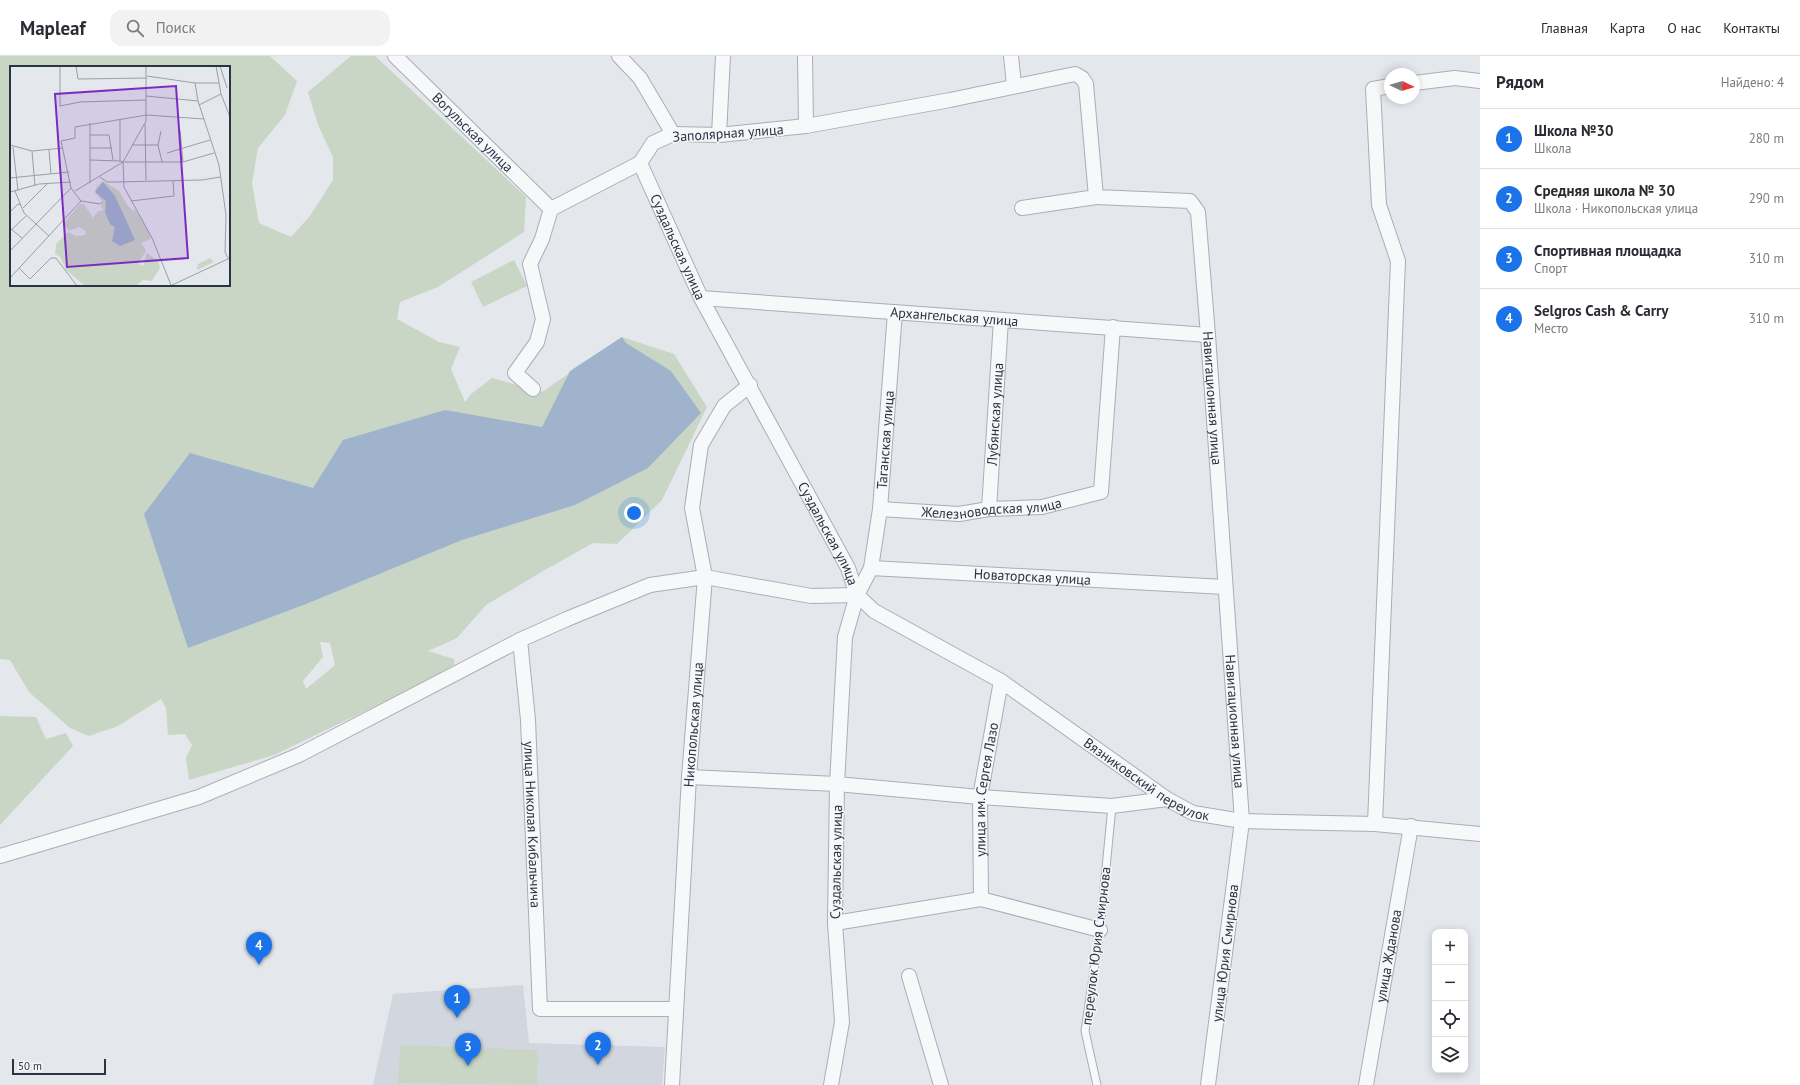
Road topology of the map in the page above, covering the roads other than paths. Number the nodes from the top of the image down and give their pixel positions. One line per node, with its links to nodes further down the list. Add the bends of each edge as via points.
1 (395, 56): 16 (street, Вогульская улица)
2 (619, 56): 11 (street, via 640,78)
3 (723, 56): 12 (street)
4 (805, 56): 10 (street)
5 (1011, 56): 8 (street)
6 (1480, 81): 7 (street, via 1455,78)
7 (1420, 82)
8 (1014, 85): 10 (street, Заполярная улица, via 950,100); 14 (street, Заполярная улица, via 1075,74 1082,78 1086,84)
9 (1384, 87): 38 (street, via 1373,89 1379,205 1398,261)
10 (806, 126): 12 (street, Заполярная улица)
11 (673, 134): 12 (street, Заполярная улица); 13 (street, Заполярная улица, via 653,143)
12 (719, 135)
13 (640, 163): 16 (street, Заполярная улица); 17 (street, Суздальская улица)
14 (1096, 197): 15 (street); 21 (street, Навигационная улица, via 1190,201 1198,212)
15 (1022, 208)
16 (551, 209): 23 (street, via 542,239 530,264 543,319 537,342 515,373)
17 (701, 298): 18 (street, Архангельская улица); 22 (street, Суздальская улица)
18 (895, 312): 19 (street, Архангельская улица); 24 (street, Таганская улица)
19 (1001, 320): 20 (street, Архангельская улица); 25 (street, Лубянская улица)
20 (1113, 327): 21 (street, Архангельская улица); 25 (street, Железноводская улица, via 1101,492 1042,507)
21 (1208, 335): 28 (street, Навигационная улица)
22 (750, 385): 27 (street, Никопольская улица, via 724,406 701,445 692,508); 29 (street, Суздальская улица, via 848,568)
23 (533, 389)
24 (880, 509): 25 (street, Железноводская улица, via 959,514); 26 (street, Таганская улица)
25 (988, 509)
26 (871, 568): 28 (street, Новаторская улица); 29 (street)
27 (705, 577): 29 (street, via 811,596); 30 (street, via 650,585); 32 (street, Никопольская улица)
28 (1225, 587): 37 (street, Навигационная улица)
29 (856, 595): 31 (street, Вязниковский переулок, via 874,611); 33 (street, Суздальская улица, via 845,637)
30 (520, 640): 41 (street, via 299,755 206,794); 46 (street, улица Николая Кибальчича, via 528,720 540,1009)
31 (1001, 681): 34 (street, улица им. Сергея Лазо); 35 (street, Вязниковский переулок)
32 (689, 777): 33 (street); 46 (street, Никопольская улица)
33 (837, 784): 34 (street); 43 (street, Суздальская улица)
34 (980, 797): 36 (street); 42 (street, улица им. Сергея Лазо)
35 (1167, 799): 36 (street); 37 (street, Вязниковский переулок, via 1194,813)
36 (1112, 806): 44 (lane, переулок Юрия Смирнова)
37 (1242, 820): 38 (street, Вязниковский переулок); 51 (street, улица Юрия Смирнова)
38 (1375, 824): 39 (street, Вязниковский переулок)
39 (1411, 826): 40 (street, Вязниковский переулок); 52 (street, улица Жданова)
40 (1480, 834)
41 (0, 856)
42 (981, 899): 43 (street); 44 (street)
43 (836, 923): 48 (street, Суздальская улица, via 842,1022)
44 (1100, 930): 50 (lane, переулок Юрия Смирнова, via 1086,1031)
45 (909, 976): 49 (street)
46 (676, 1009): 47 (street, Никопольская улица)
47 (672, 1085)
48 (831, 1085)
49 (941, 1085)
50 (1097, 1085)
51 (1208, 1085)
52 (1366, 1085)

